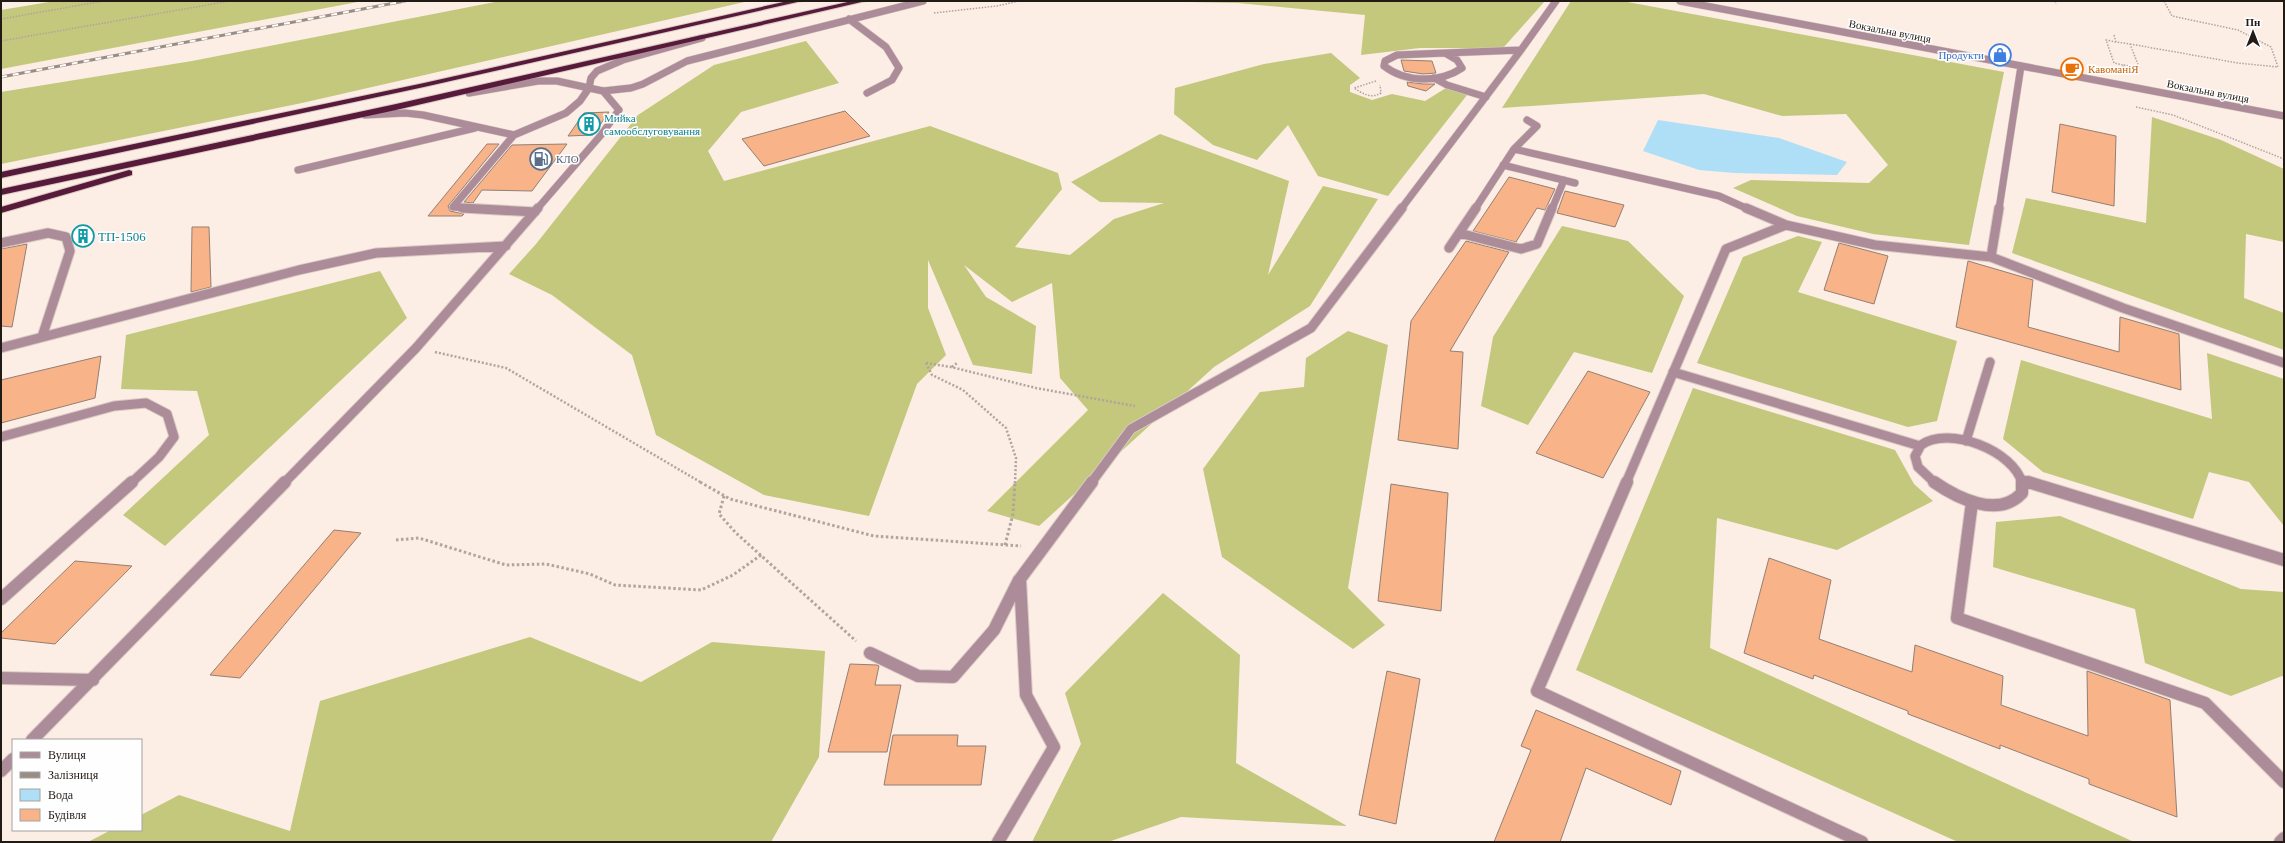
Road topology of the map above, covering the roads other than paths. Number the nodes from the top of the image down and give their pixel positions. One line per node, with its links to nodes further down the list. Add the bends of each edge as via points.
1 (798, 1): 28 (highway, via 438,82)
2 (862, 1): 9 (highway)
3 (922, 1): 8 (street)
4 (1556, 1): 10 (street)
5 (1680, 1): 7 (street, Вокзальна вулиця)
6 (1723, 1): 7 (street)
7 (1718, 8): 12 (street, Вокзальна вулиця)
8 (849, 20): 15 (street, via 701,57 671,68 643,84); 16 (street, via 886,47 899,68 892,80)
9 (706, 36): 14 (street, via 609,65 597,71 591,78); 18 (highway)
10 (1521, 50): 11 (street); 17 (street)
11 (1445, 53): 13 (street, via 1458,60 1462,68 1454,74); 13 (street, via 1397,55 1385,61 1384,66 1388,71)
12 (2021, 66): 20 (street, Вокзальна вулиця); 39 (street)
13 (1434, 78): 17 (street, via 1447,85)
14 (589, 88): 15 (street); 18 (street, via 538,81); 23 (street, via 580,101 566,113)
15 (603, 91): 33 (street, via 619,110)
16 (867, 92)
17 (1486, 97): 51 (street, via 1311,328 1131,429)
18 (396, 107): 19 (highway)
19 (359, 115): 22 (street, via 423,115); 24 (highway)
20 (2284, 116)
21 (1527, 120): 25 (street, via 1536,126 1533,134 1521,139)
22 (475, 128): 23 (street); 27 (street)
23 (514, 135): 33 (street, via 453,207)
24 (218, 146): 31 (highway); 32 (highway)
25 (1514, 149): 26 (street); 34 (street, via 1720,196)
26 (1503, 165): 29 (street); 35 (street)
27 (298, 170)
28 (1, 175)
29 (1564, 180): 30 (street); 35 (street, via 1537,244 1521,249)
30 (1575, 183)
31 (1, 192)
32 (1, 210)
33 (535, 212): 37 (street)
34 (1786, 225): 39 (street, via 1875,245); 44 (street, via 1726,249)
35 (1459, 233): 38 (street)
36 (1, 243): 40 (street, via 48,233 66,237 70,251)
37 (506, 246): 40 (street, via 376,253 299,270); 55 (street, via 416,348)
38 (1449, 248)
39 (1991, 257): 43 (street, via 2123,308)
40 (42, 337): 41 (street)
41 (1, 348)
42 (1990, 362): 46 (street)
43 (2284, 363)
44 (1673, 372): 47 (street); 62 (street, via 1537,691)
45 (1, 437): 52 (street, via 114,406 146,403 167,414 174,437 159,457)
46 (1966, 441): 47 (street, via 1938,438); 48 (street, via 1996,452 2018,470)
47 (1920, 446): 49 (street, via 1916,453 1916,462 1921,471 1942,489)
48 (2023, 480): 49 (street, via 2023,492 2013,502 1988,505); 50 (street)
49 (1972, 502): 59 (street, via 1956,618 2205,703)
50 (2284, 560)
51 (1020, 579): 53 (street, via 994,630 954,677 918,676); 61 (street, via 1026,695 1054,747)
52 (1, 599)
53 (870, 653)
54 (1, 678): 55 (street)
55 (93, 680): 56 (street)
56 (33, 739)
57 (12, 760): 58 (street)
58 (1, 771)
59 (2284, 782)
60 (2284, 838): 63 (street)
61 (998, 842)
62 (1862, 842)
63 (2280, 842)

